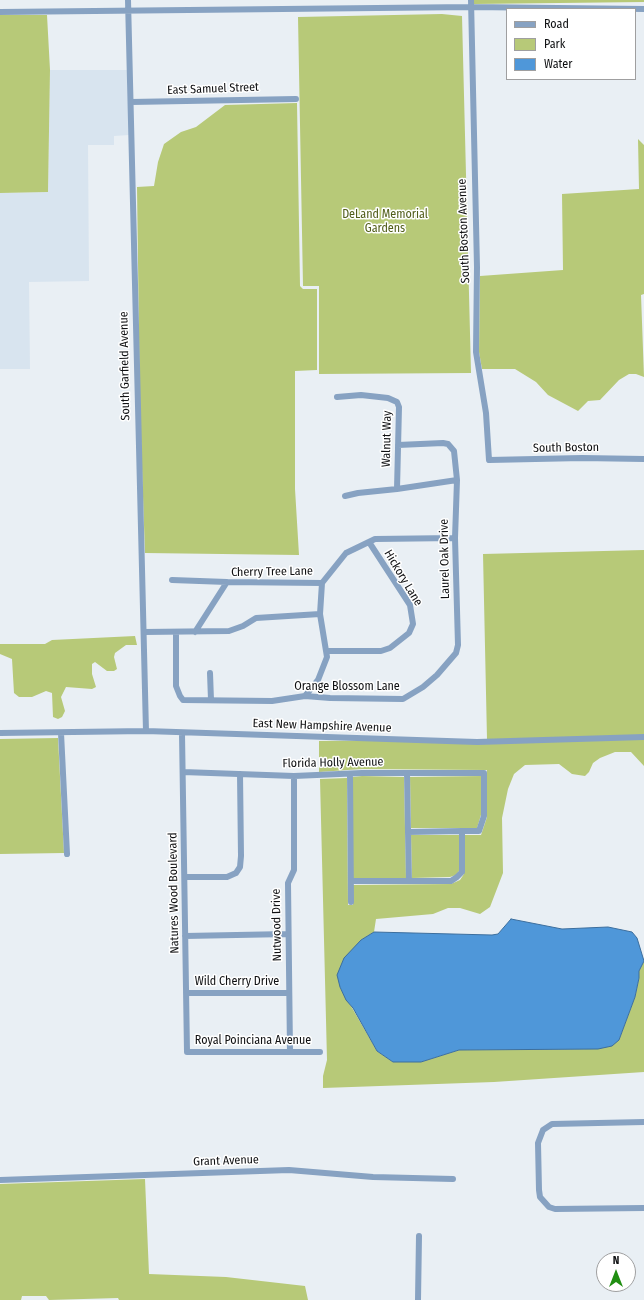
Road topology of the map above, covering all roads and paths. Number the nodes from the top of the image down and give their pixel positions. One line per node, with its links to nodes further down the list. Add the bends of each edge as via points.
1 (128, 0): 5 (street, South Garfield Avenue)
2 (471, 0): 3 (street, South Boston Avenue)
3 (471, 7): 4 (street); 5 (street); 12 (street, South Boston Avenue, via 476,352 486,413)
4 (558, 8)
5 (128, 11): 6 (street); 8 (street, South Garfield Avenue)
6 (0, 12)
7 (296, 99): 8 (street, East Samuel Street)
8 (131, 102): 22 (street, South Garfield Avenue, via 136,391)
9 (337, 397): 10 (street, Walnut Way, via 361,395 388,398 397,402)
10 (398, 445): 13 (street, Laurel Oak Drive, via 448,444 454,451); 14 (street, Walnut Way)
11 (644, 459): 12 (street, South Boston)
12 (489, 460)
13 (457, 480): 14 (street); 16 (street, Laurel Oak Drive)
14 (397, 489): 15 (street)
15 (345, 496)
16 (455, 538): 17 (street, Cherry Tree Lane, via 375,538); 27 (street, Laurel Oak Drive, via 458,645 456,653)
17 (369, 542): 20 (street, Cherry Tree Lane, via 346,553); 25 (street, Hickory Lane, via 410,606 413,624 409,633 390,648 381,651)
18 (172, 580): 19 (street)
19 (227, 582): 20 (street, Cherry Tree Lane); 24 (street, Cherry Tree Lane)
20 (322, 583): 21 (street)
21 (320, 614): 24 (street, via 256,618 229,631); 25 (street)
22 (144, 632): 23 (street); 30 (street, South Garfield Avenue)
23 (176, 632): 24 (street); 29 (street, Orange Blossom Lane, via 176,686 180,696 184,700)
24 (195, 632)
25 (326, 651): 28 (street, via 318,680)
26 (210, 673): 29 (street)
27 (437, 675): 28 (street, Orange Blossom Lane, via 403,699)
28 (305, 696): 29 (street, Orange Blossom Lane, via 272,701)
29 (211, 700)
30 (146, 731): 32 (street, East New Hampshire Avenue); 33 (street, East New Hampshire Avenue)
31 (0, 733): 32 (street, East New Hampshire Avenue)
32 (61, 733): 42 (street)
33 (182, 734): 34 (street, East New Hampshire Avenue, via 477,742); 35 (street, Natures Wood Boulevard)
34 (644, 737)
35 (183, 772): 36 (street, Florida Holly Avenue); 43 (street, Natures Wood Boulevard)
36 (240, 774): 39 (street, Florida Holly Avenue); 43 (street, via 240,867 232,875 220,878)
37 (350, 774): 38 (street, Florida Holly Avenue); 39 (street, Florida Holly Avenue); 44 (street)
38 (407, 774): 40 (street, Florida Holly Avenue, via 484,773 484,816 479,831); 41 (street)
39 (294, 776): 47 (street, Nutwood Drive, via 294,870 288,883)
40 (462, 831): 41 (street); 45 (street, via 462,872 457,877 451,881)
41 (408, 832): 45 (street)
42 (67, 854)
43 (185, 877): 48 (street, Natures Wood Boulevard)
44 (350, 881): 45 (street); 46 (street)
45 (409, 881)
46 (351, 902)
47 (288, 934): 48 (street); 50 (street, Nutwood Drive)
48 (185, 936): 49 (street, Natures Wood Boulevard)
49 (186, 993): 50 (street, Wild Cherry Drive); 51 (street, Natures Wood Boulevard)
50 (289, 993): 52 (street, Nutwood Drive)
51 (187, 1052): 52 (street, Royal Poinciana Avenue)
52 (290, 1052): 53 (street, Royal Poinciana Avenue)
53 (320, 1052)
54 (644, 1122): 57 (street, via 552,1124 543,1130 538,1143 540,1197 549,1207)
55 (453, 1179): 56 (street, Grant Avenue, via 373,1177 289,1170)
56 (0, 1180)
57 (644, 1208)
58 (420, 1236): 59 (street)
59 (418, 1300)

